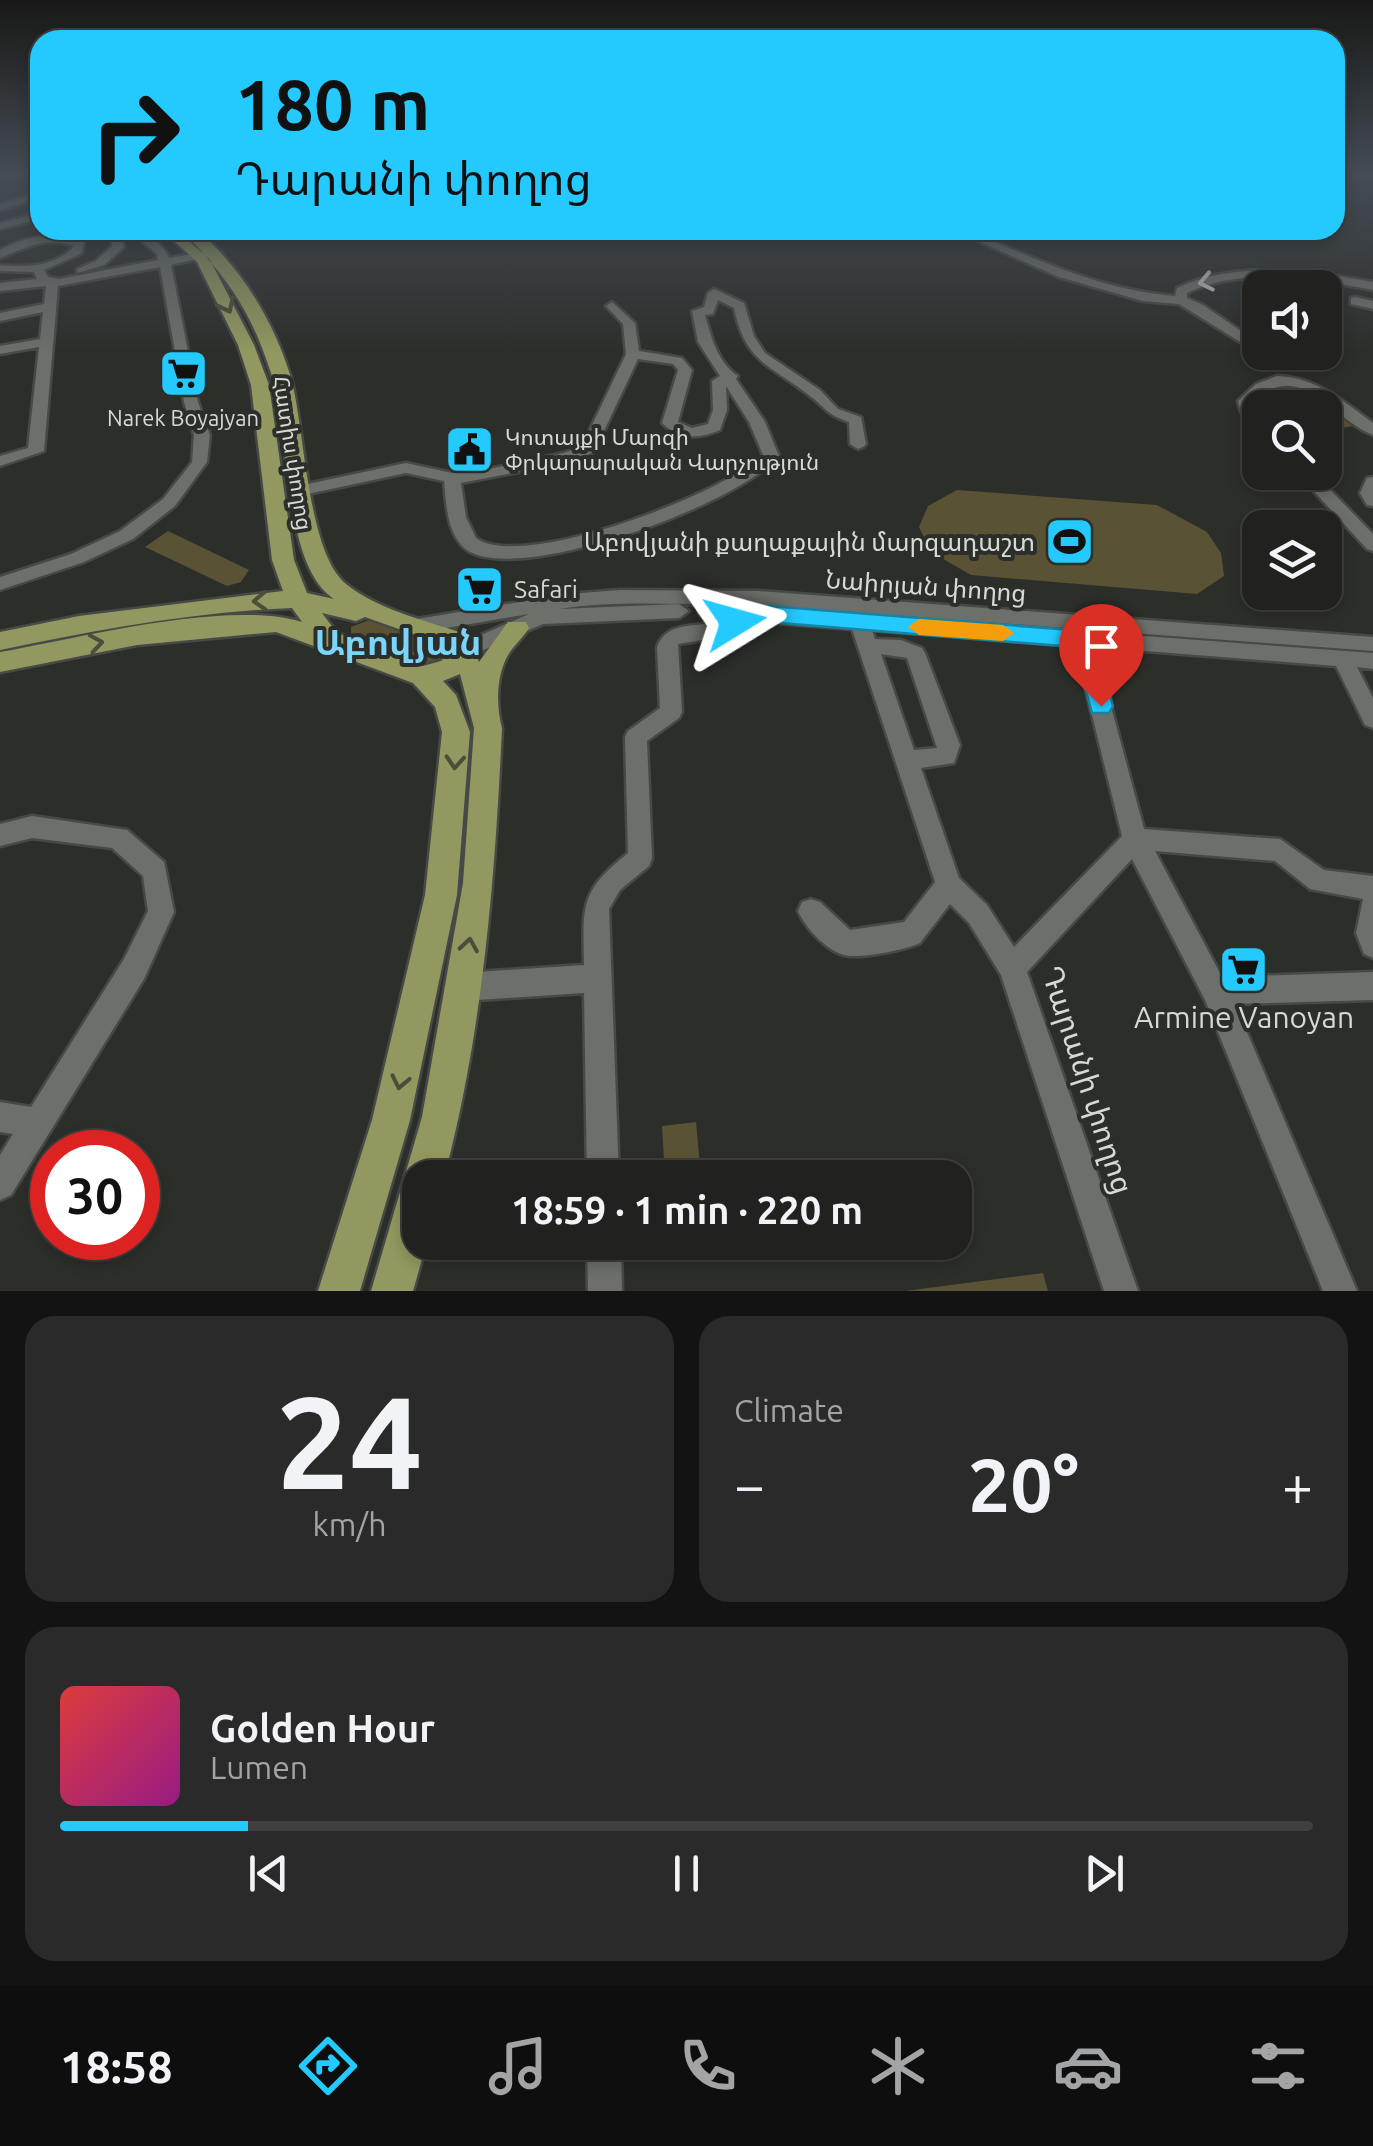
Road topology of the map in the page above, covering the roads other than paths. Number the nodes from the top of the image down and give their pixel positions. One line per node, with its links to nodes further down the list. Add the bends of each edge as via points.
1 (30, 234): 9 (street)
2 (78, 240): 8 (street)
3 (117, 240): 13 (street, via 112,254 84,270)
4 (146, 240): 11 (street)
5 (184, 240): 10 (main road, Հատիս փողոց)
6 (197, 240): 10 (main road, Հատիս փողոց)
7 (981, 240): 16 (street, via 1063,276)
8 (75, 241): 9 (street, via 39,240); 13 (street, via 80,248)
9 (0, 250)
10 (209, 255): 11 (street); 35 (main road, Հատիս փողոց, via 248,298 282,378); 40 (main road, Հատիս փողոց, one-way to 40, via 260,385 282,560)
11 (166, 264): 13 (street); 39 (street, via 202,458 150,522 104,547)
12 (0, 268): 13 (street)
13 (45, 278): 15 (street); 20 (street)
14 (1373, 286): 16 (street, one-way to 16, via 1227,278 1187,286)
15 (0, 287)
16 (1180, 300): 22 (street); 28 (street)
17 (1355, 301): 18 (street)
18 (1373, 305)
19 (612, 306): 25 (street, via 629,323)
20 (50, 307): 21 (street); 23 (street)
21 (0, 317)
22 (1242, 338)
23 (47, 342): 24 (street); 32 (street, via 36,451)
24 (0, 350)
25 (633, 354): 27 (street, via 677,361 686,370 670,424 677,430 701,434 715,427 719,381); 33 (street, via 588,449)
26 (1278, 370): 28 (street)
27 (731, 376): 31 (street, via 705,342 698,311 709,310 714,293 740,306 761,357 822,394 833,412 856,420); 33 (street, via 770,456 753,474 672,510 565,546 501,555 474,547 460,528)
28 (1284, 376): 29 (street); 30 (street)
29 (1257, 390)
30 (1373, 430)
31 (858, 444)
32 (0, 461)
33 (452, 478): 35 (street, via 406,468)
34 (1373, 482): 37 (street)
35 (303, 490): 41 (main road, Հատիս փողոց, via 312,553 334,588)
36 (1321, 490): 38 (street)
37 (1373, 501)
38 (1373, 545)
39 (0, 584)
40 (298, 599): 41 (main road); 47 (main road, Հատիս փողոց); 48 (main road, one-way to 48, via 163,612)
41 (362, 610): 43 (main road); 47 (main road, via 344,619)
42 (755, 612): 44 (street, Նաիրյան փողոց, via 588,612 541,617); 45 (street, Նաիրյան փողոց); 66 (street, via 715,632 670,639 671,712 636,737 640,858 611,882 596,907)
43 (417, 626): 49 (street, Նաիրյան փողոց, via 568,601 758,598); 50 (main road, via 450,638)
44 (518, 628): 50 (street, Նաիրյան փողոց); 55 (main road, via 495,651 486,673)
45 (864, 634): 46 (street, Նաիրյան փողոց); 57 (street); 57 (street, via 915,653 949,745 946,756)
46 (1084, 639): 51 (street, Նաիրյան փողոց); 59 (street)
47 (331, 640): 53 (main road, one-way to 47, via 245,623 276,623); 54 (main road)
48 (0, 641)
49 (1373, 644)
50 (463, 652): 54 (main road, via 450,669); 55 (main road)
51 (1342, 658): 52 (street, Նաիրյան փողոց); 56 (street)
52 (1373, 661)
53 (0, 662)
54 (422, 676): 77 (main road, one-way to 77, via 447,702 456,732 441,895 391,1120)
55 (486, 709): 68 (main road, one-way to 55, via 479,883)
56 (1373, 719)
57 (907, 760): 60 (street)
58 (0, 835): 71 (street, via 32,827 118,838 155,870 161,912)
59 (1135, 839): 61 (street, via 1280,850 1319,882); 65 (street, Դարանի փողոց); 69 (street)
60 (948, 885): 63 (street, via 910,934 850,943); 65 (street, via 978,914)
61 (1373, 888)
62 (1373, 905): 64 (street)
63 (811, 910)
64 (1373, 945)
65 (1012, 968): 80 (street, Դարանի փողոց)
66 (600, 978): 68 (street); 73 (street)
67 (1373, 986): 69 (street)
68 (462, 987): 72 (main road)
69 (1215, 992): 81 (street)
70 (0, 1117): 71 (street)
71 (37, 1124): 74 (street)
72 (429, 1160)
73 (603, 1160)
74 (0, 1184)
75 (402, 1256): 78 (main road)
76 (604, 1260): 79 (street)
77 (339, 1291)
78 (392, 1291)
79 (605, 1291)
80 (1122, 1291)
81 (1340, 1291)

